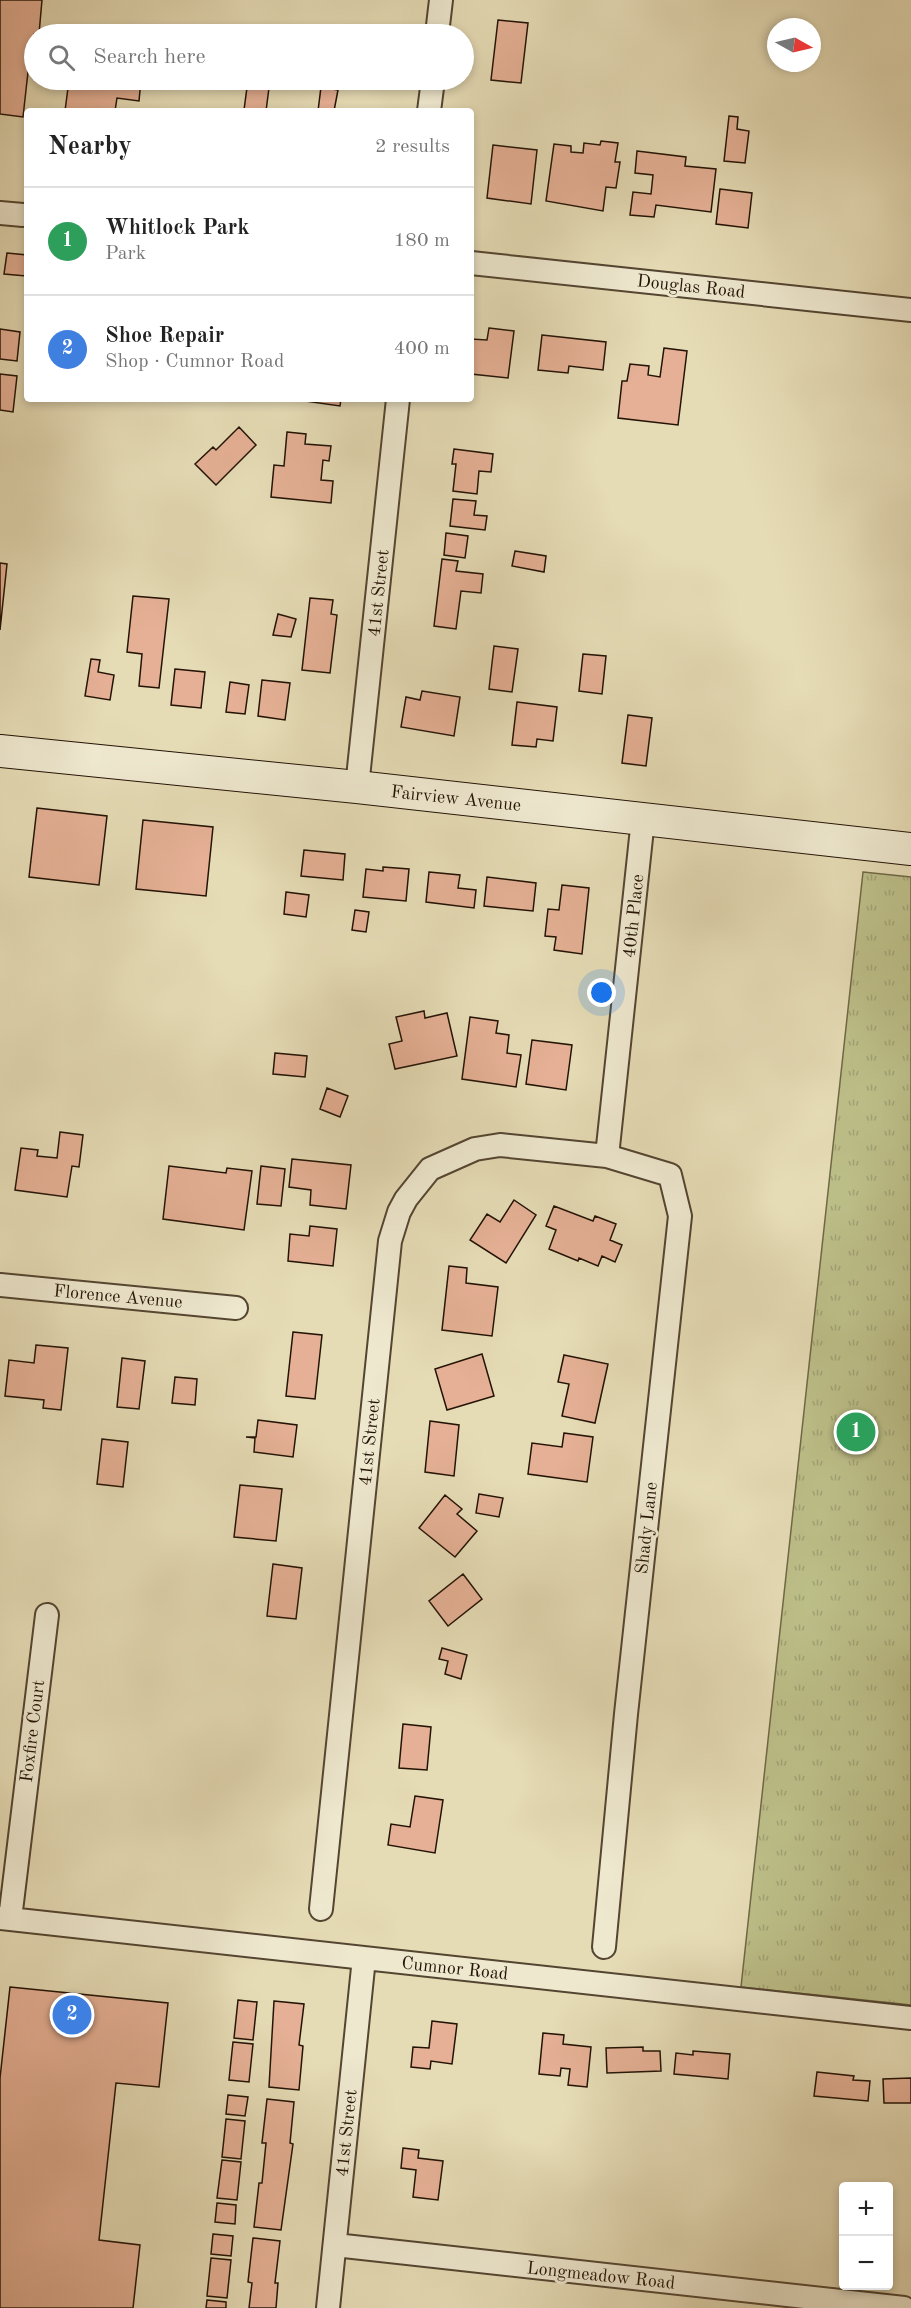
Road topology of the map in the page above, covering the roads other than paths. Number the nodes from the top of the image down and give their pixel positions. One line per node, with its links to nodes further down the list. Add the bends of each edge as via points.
1 (441, 0): 2 (street)
2 (438, 24)
3 (431, 90): 4 (street)
4 (429, 108)
5 (0, 213): 6 (street)
6 (23, 215)
7 (474, 263): 8 (street, Douglas Road)
8 (911, 310)
9 (398, 402): 11 (street, 41st Street)
10 (0, 750): 11 (street, Fairview Avenue)
11 (357, 787): 12 (street, Fairview Avenue)
12 (643, 819): 13 (street, Fairview Avenue); 14 (street, 40th Place)
13 (911, 849)
14 (608, 1156): 18 (street, 41st Street, via 500,1145 475,1149 430,1169 399,1212 390,1241); 20 (street, Shady Lane, via 670,1175 680,1216)
15 (0, 1285): 16 (street, Florence Avenue)
16 (236, 1308)
17 (47, 1615): 19 (street, Foxfire Court)
18 (321, 1909)
19 (5, 1919): 21 (street, Cumnor Road)
20 (604, 1947)
21 (364, 1958): 22 (street, Cumnor Road); 23 (street, 41st Street)
22 (911, 2018)
23 (335, 2245): 24 (street, 41st Street); 25 (street, Longmeadow Road)
24 (328, 2308)
25 (904, 2308)

